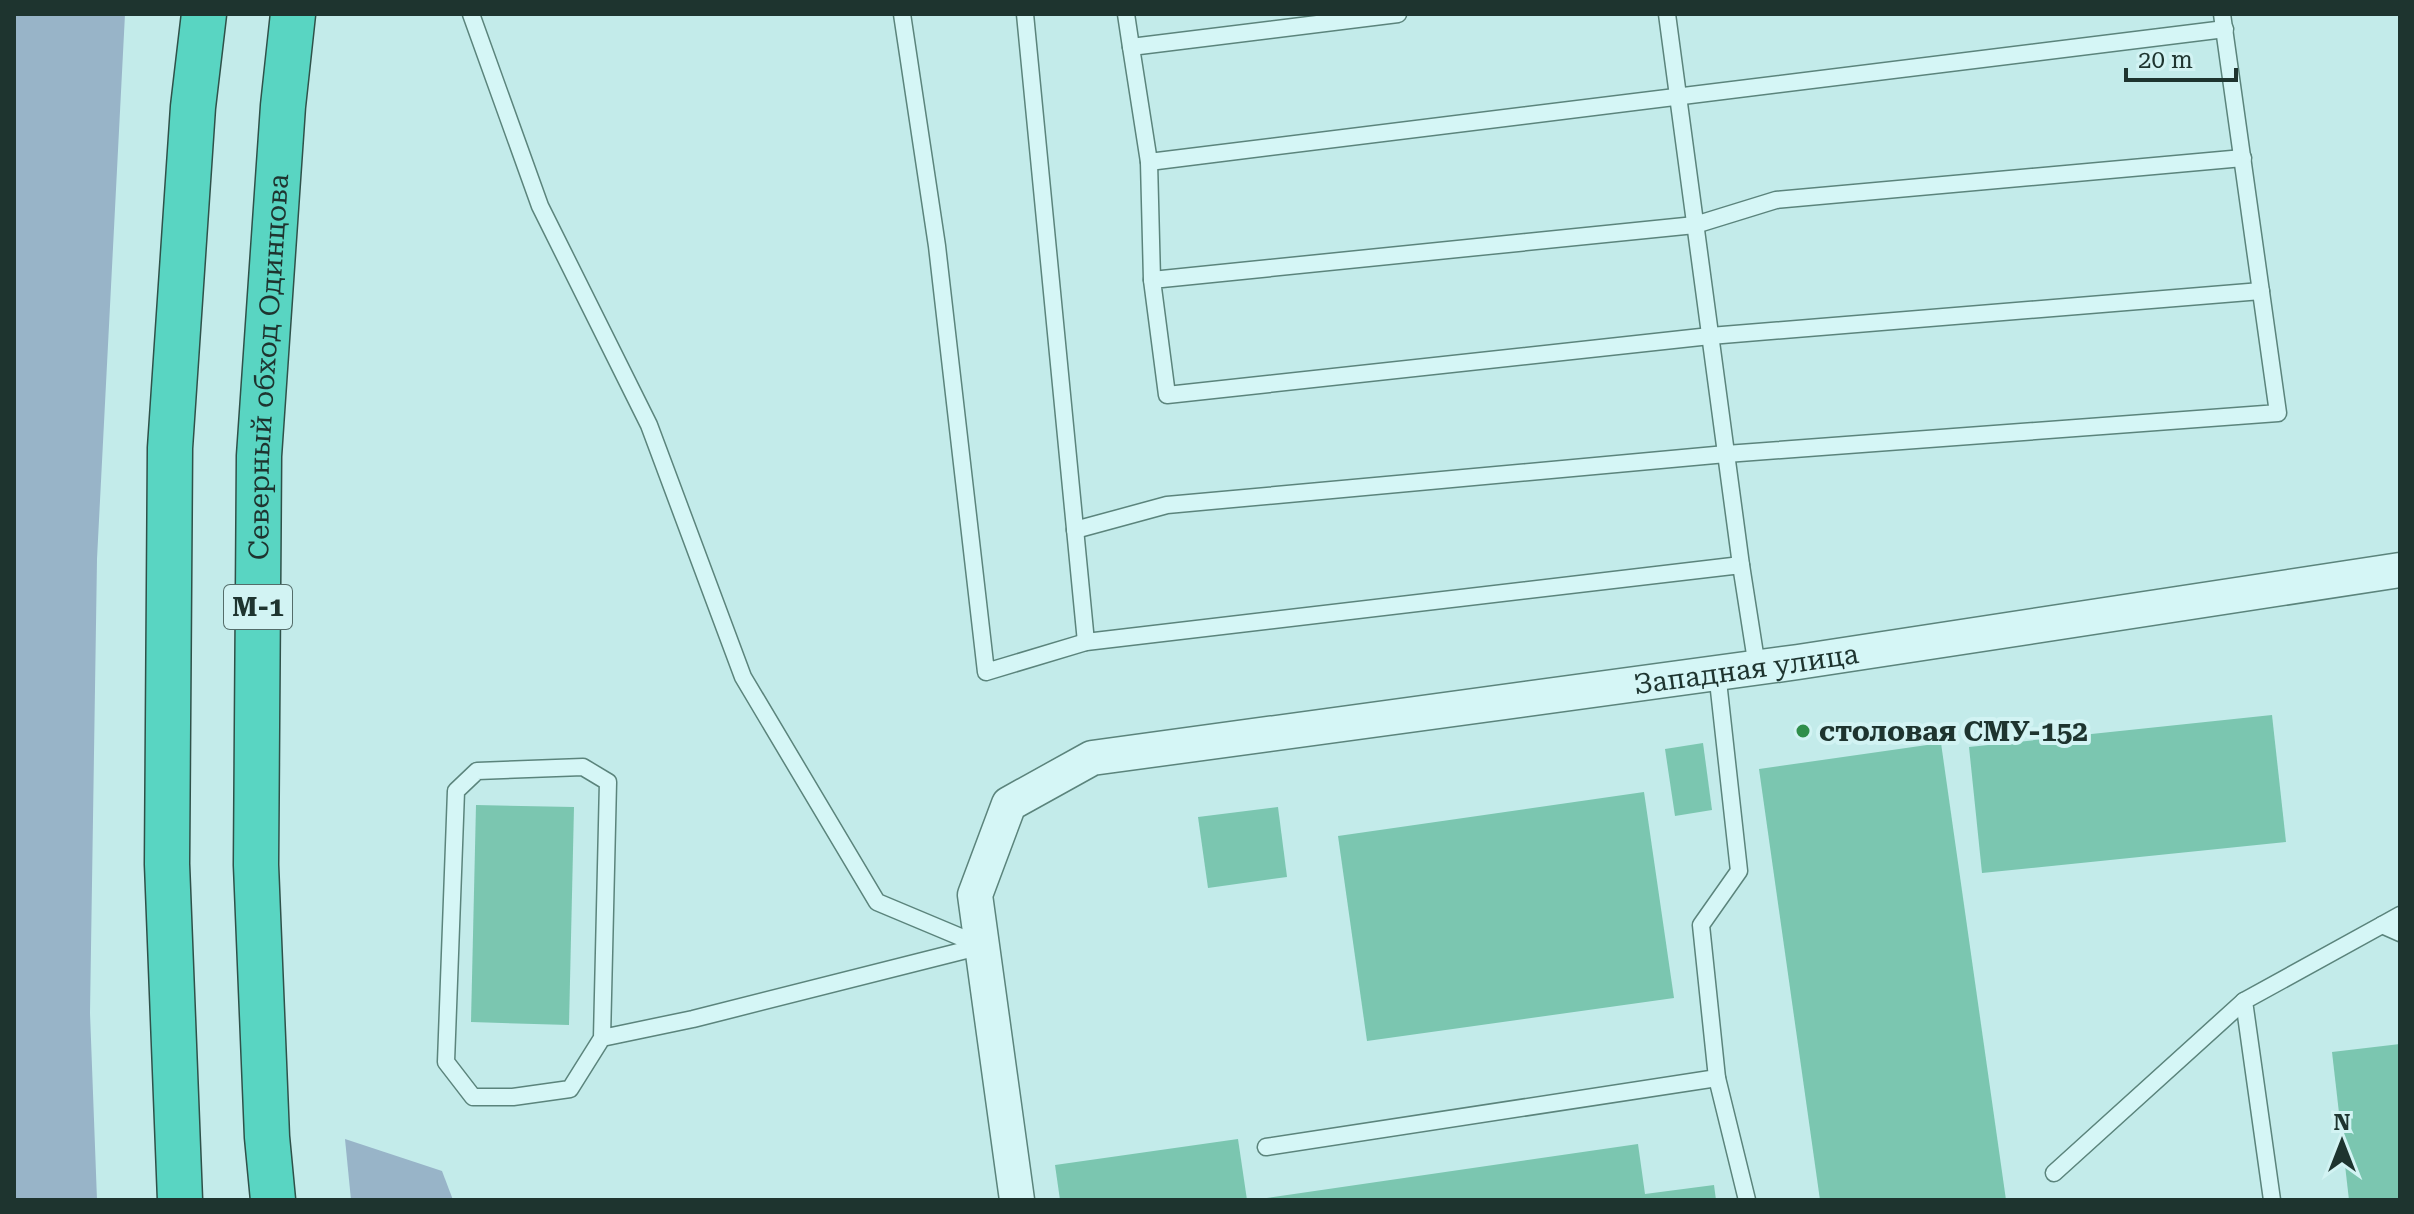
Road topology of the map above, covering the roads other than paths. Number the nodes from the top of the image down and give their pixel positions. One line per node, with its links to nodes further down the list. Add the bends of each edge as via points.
1 (204, 14): 34 (highway, via 170,448 167,864)
2 (293, 14): 35 (highway, Северный обход Одинцова / М-1, via 259,456 256,865)
3 (471, 14): 28 (lane, via 540,206 649,425 743,677 877,902)
4 (902, 14): 22 (lane, via 937,246 986,672)
5 (1025, 14): 19 (lane)
6 (1126, 14): 10 (lane)
7 (1398, 14): 10 (lane)
8 (1667, 14): 11 (lane)
9 (2224, 22): 11 (lane); 12 (lane)
10 (1131, 47): 13 (lane)
11 (1678, 99): 13 (lane); 14 (lane)
12 (2243, 158): 14 (lane, via 1776,200); 16 (lane)
13 (1149, 162): 15 (lane)
14 (1695, 225): 15 (lane); 17 (lane)
15 (1152, 280): 17 (lane, via 1167,395)
16 (2261, 291): 17 (lane); 18 (lane, via 2278,413)
17 (1710, 336): 18 (lane)
18 (1726, 454): 19 (lane, via 1167,505); 20 (lane)
19 (1075, 530): 22 (lane)
20 (1741, 565): 22 (lane); 23 (lane)
21 (2400, 570): 23 (street, Западная улица)
22 (1086, 642)
23 (1757, 667): 24 (street, Западная улица)
24 (1717, 672): 28 (street, Западная улица, via 1092,758 1009,804 975,895); 31 (lane, via 1739,871 1701,925)
25 (2400, 915): 26 (lane)
26 (2382, 925): 27 (lane); 29 (lane)
27 (2400, 933)
28 (982, 946): 30 (lane); 36 (street)
29 (2244, 1001): 33 (lane); 38 (lane)
30 (602, 1038): 30 (lane, via 570,1089 473,1097 446,1062 456,791 477,771 583,767 608,782)
31 (1717, 1078): 32 (lane); 37 (lane)
32 (1266, 1147)
33 (2054, 1173)
34 (180, 1200)
35 (273, 1200)
36 (1017, 1200)
37 (1747, 1200)
38 (2272, 1200)

